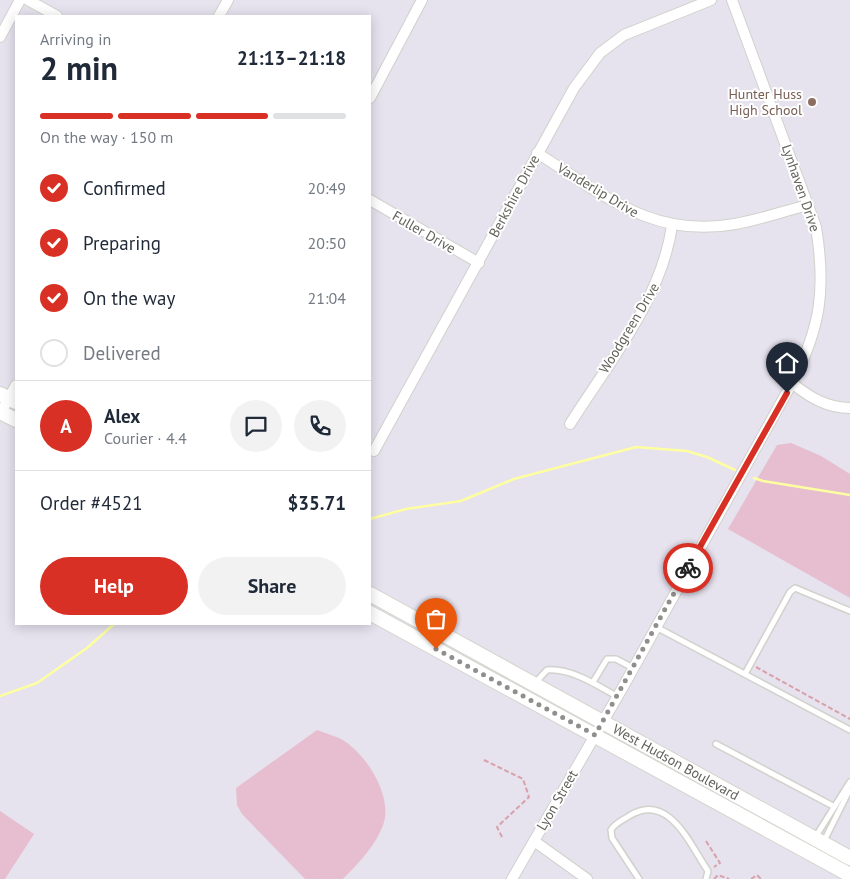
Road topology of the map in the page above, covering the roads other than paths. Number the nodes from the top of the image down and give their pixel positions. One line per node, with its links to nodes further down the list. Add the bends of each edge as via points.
1 (20, 0): 9 (street)
2 (28, 0): 7 (street)
3 (228, 0): 8 (street)
4 (422, 0): 10 (street)
5 (711, 0): 11 (street, Berkshire Drive, via 650,22 612,43 590,64)
6 (732, 0): 13 (street, Lynhaven Drive)
7 (55, 15)
8 (220, 15)
9 (0, 37)
10 (371, 96)
11 (537, 153): 14 (street, Vanderlip Drive, via 629,210); 15 (street, Berkshire Drive)
12 (371, 201): 15 (street, Fuller Drive)
13 (808, 205): 14 (street, Vanderlip Drive, via 734,224 698,228); 16 (street, Lynhaven Drive, via 816,227 822,262 820,301 814,333)
14 (672, 226): 22 (street, Woodgreen Drive, via 665,262 652,293)
15 (479, 264): 23 (street, Berkshire Drive)
16 (792, 383): 19 (street, via 818,401); 27 (street, Lynhaven Drive)
17 (15, 387): 18 (street)
18 (8, 398): 20 (street)
19 (850, 408)
20 (0, 413): 21 (main road)
21 (15, 420)
22 (570, 424)
23 (374, 451)
24 (371, 595): 31 (main road, West Hudson Boulevard)
25 (850, 611): 29 (lane, via 795,588)
26 (371, 613): 35 (main road, West Hudson Boulevard)
27 (656, 627): 28 (street, Lynhaven Drive); 29 (lane)
28 (633, 668): 30 (lane, via 616,659 607,659); 32 (street, Lynhaven Drive)
29 (745, 674): 34 (lane)
30 (593, 682): 31 (lane, via 558,669 547,670); 32 (lane)
31 (534, 684): 33 (main road, West Hudson Boulevard)
32 (618, 697): 33 (street, Lynhaven Drive)
33 (604, 721): 35 (street, Lyon Street); 40 (main road, West Hudson Boulevard)
34 (850, 730)
35 (595, 735): 39 (street, Lyon Street); 42 (main road, West Hudson Boulevard)
36 (716, 744): 38 (lane)
37 (849, 785): 38 (lane); 40 (lane, via 848,793)
38 (833, 806): 40 (lane)
39 (534, 841): 43 (street, Lyon Street); 44 (street)
40 (819, 841): 41 (main road, West Hudson Boulevard)
41 (850, 858)
42 (850, 875)
43 (512, 879)
44 (587, 879)
45 (639, 879): 46 (lane, via 612,838 611,830 636,812 653,810 673,819 708,871)
46 (706, 879)

